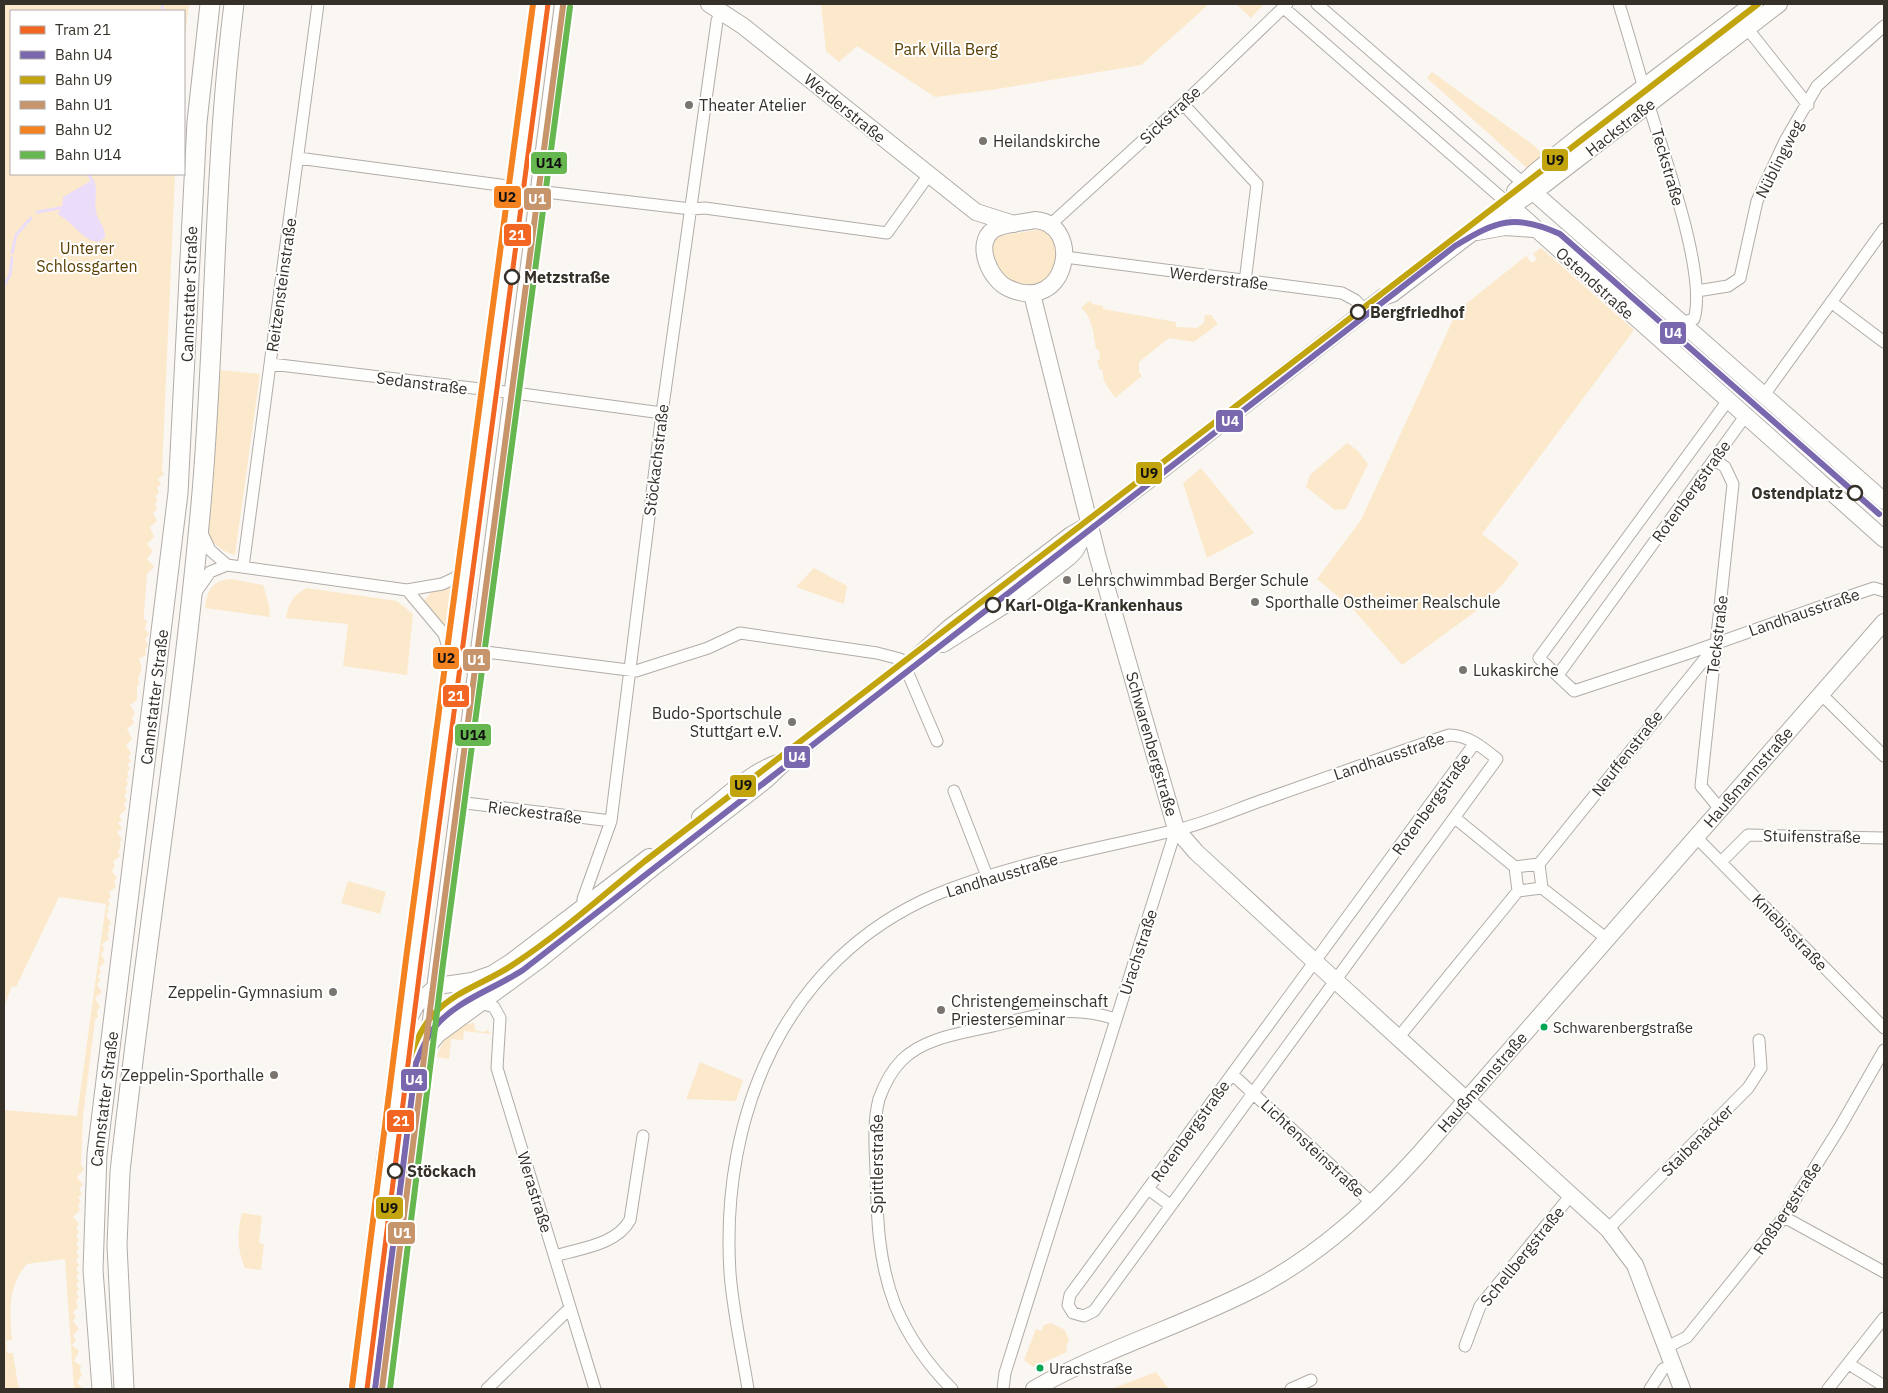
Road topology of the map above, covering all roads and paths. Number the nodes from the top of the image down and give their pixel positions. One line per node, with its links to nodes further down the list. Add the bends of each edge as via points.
1 (210, 4): 120 (main road, Cannstatter Straße, via 196,130 178,493 97,1154 93,1270)
2 (234, 4): 53 (main road, Cannstatter Straße, via 220,133 211,355)
3 (318, 4): 18 (street, Reitzensteinstraße)
4 (540, 4): 20 (street, via 520,172)
5 (563, 4): 22 (street)
6 (1317, 4): 21 (street, Ostendstraße)
7 (1619, 4): 14 (street, Teckstraße)
8 (1753, 4): 14 (street, Hackstraße)
9 (1779, 4): 13 (street, Hackstraße)
10 (1286, 6): 15 (street, Sickstraße); 23 (street, Ostendstraße)
11 (715, 7): 19 (street, Werderstraße); 24 (street, Stöckachstraße, via 717,21)
12 (1884, 26): 17 (street, Nüblingweg, via 1817,86)
13 (1747, 28): 16 (street, Hackstraße); 17 (street)
14 (1644, 87): 16 (street, Teckstraße); 21 (street, Hackstraße, via 1582,134)
15 (1183, 104): 28 (street, Sickstraße); 35 (street, via 1257,184)
16 (1649, 105): 21 (street, Hackstraße); 36 (street, Teckstraße, via 1685,226)
17 (1808, 105): 36 (street, Nüblingweg, via 1785,141 1757,201 1740,278 1728,286)
18 (298, 158): 20 (street); 43 (street, Reitzensteinstraße)
19 (928, 176): 24 (street, via 887,233 705,208); 25 (street, Werderstraße)
20 (515, 187): 44 (street)
21 (1528, 188): 23 (street, Hackstraße); 26 (street, Ostendstraße)
22 (537, 191): 24 (street); 45 (street, via 538,205)
23 (1508, 204): 29 (street, Ostendstraße); 32 (street, Hackstraße); 38 (street, Hackstraße, via 1388,288)
24 (691, 209): 48 (street, Stöckachstraße)
25 (980, 213): 27 (street, Werderstraße); 31 (street)
26 (1564, 219): 33 (street, via 1548,228); 41 (street, Ostendstraße)
27 (1014, 224): 28 (street, via 1034,220); 31 (street, via 994,229)
28 (1050, 224): 34 (street, via 1059,235)
29 (1534, 229): 32 (street, via 1492,229); 33 (street, Ostendstraße)
30 (1884, 229): 39 (street)
31 (988, 236): 37 (street, via 987,262 995,278 1012,290)
32 (1464, 239): 38 (street, Hackstraße)
33 (1548, 242): 47 (street, Ostendstraße)
34 (1065, 257): 35 (street, Werderstraße); 37 (street, via 1064,266 1054,282)
35 (1244, 282): 40 (street, Werderstraße, via 1342,293)
36 (1697, 291): 41 (street, Teckstraße, via 1694,319)
37 (1032, 294): 52 (street, Schwarenbergstraße)
38 (1384, 297): 40 (street, Hackstraße)
39 (1832, 302): 42 (street); 46 (street)
40 (1366, 311): 52 (street, Hackstraße)
41 (1680, 323): 46 (street, Ostendstraße)
42 (1884, 342)
43 (271, 364): 44 (street, Sedanstraße); 57 (street, Reitzensteinstraße)
44 (488, 390): 45 (street, Sedanstraße); 55 (street)
45 (512, 393): 48 (street, Sedanstraße); 63 (street)
46 (1764, 395): 51 (street, Ostendstraße)
47 (1729, 399): 49 (street, Ostendstraße); 67 (street, Rotenbergstraße, via 1538,658)
48 (662, 414): 66 (street, Stöckachstraße)
49 (1746, 415): 50 (street, Rotenbergstraße); 54 (street, Ostendstraße)
50 (1715, 460): 62 (street, Teckstraße, via 1725,467 1733,484); 67 (street, Rotenbergstraße)
51 (1884, 501)
52 (1090, 524): 65 (street, Hackstraße, via 1071,535); 77 (street, Schwarenbergstraße)
53 (199, 525): 56 (street, via 210,550); 60 (main road, Cannstatter Straße)
54 (1884, 539)
55 (469, 561): 58 (street, via 455,578 442,584); 64 (street, via 464,604)
56 (227, 565): 57 (street); 60 (street, via 215,568 205,577)
57 (243, 567): 58 (street)
58 (407, 590): 64 (street, via 444,634)
59 (1884, 591): 62 (street, Landhausstraße, via 1874,588)
60 (190, 605): 121 (main road, Cannstatter Straße, via 120,1172 117,1246)
61 (1884, 622): 68 (street, Haußmannstraße)
62 (1717, 643): 67 (street, Landhausstraße, via 1574,691); 74 (street, Teckstraße, via 1701,786); 81 (street, Neuffenstraße)
63 (478, 652): 66 (street); 73 (street)
64 (451, 657): 94 (street, via 448,703)
65 (905, 665): 66 (street, via 900,659 877,654 740,633 708,648); 69 (street); 86 (street, Hackstraße, via 766,780)
66 (631, 671): 76 (street, Stöckachstraße)
67 (1558, 675)
68 (1821, 694): 71 (street); 74 (street, Haußmannstraße)
69 (937, 741)
70 (1476, 743): 75 (street, Rotenbergstraße, via 1497,759); 77 (street, Landhausstraße, via 1460,735 1448,735); 88 (street, Rotenbergstraße)
71 (1884, 756)
72 (954, 792): 83 (street)
73 (458, 802): 76 (street, Rieckestraße); 90 (street)
74 (1720, 808): 78 (street, Haußmannstraße)
75 (1455, 818): 82 (street); 89 (street, Rotenbergstraße)
76 (612, 821): 86 (street, Stöckachstraße, via 583,899)
77 (1176, 829): 83 (street, Landhausstraße); 88 (street, Schwarenbergstraße, via 1196,852); 92 (street, Urachstraße)
78 (1696, 837): 80 (street, Kniebisstraße); 87 (street, Haußmannstraße)
79 (1884, 838): 80 (street, Stuifenstraße, via 1748,835)
80 (1722, 862): 93 (street, Kniebisstraße)
81 (1539, 864): 82 (street); 84 (street)
82 (1515, 867): 85 (street)
83 (987, 876): 125 (street, Landhausstraße, via 916,904 852,946 800,1001 766,1059 756,1081 742,1131 730,1231 731,1287)
84 (1542, 888): 85 (street); 87 (street)
85 (1518, 891): 95 (street)
86 (591, 909): 90 (street, Hackstraße, via 492,974 472,981); 91 (street, via 538,961)
87 (1607, 938): 101 (street, Haußmannstraße)
88 (1315, 962): 89 (street, Schwarenbergstraße); 99 (street, Rotenbergstraße)
89 (1335, 980): 95 (street, Schwarenbergstraße); 100 (street, Rotenbergstraße)
90 (436, 986): 94 (street, via 416,1005); 97 (street)
91 (480, 1003): 97 (street, via 438,1034); 109 (street, Werastraße, via 494,1007 500,1018 497,1063)
92 (1116, 1019): 126 (street, Spittlerstraße, via 1087,1011 1059,1012 942,1039 907,1055 883,1089 874,1129 881,1260 896,1306 908,1330 930,1364); 127 (street, Urachstraße)
93 (1884, 1028)
94 (403, 1031): 119 (street, via 382,1174)
95 (1398, 1038): 101 (street, Schwarenbergstraße)
96 (1759, 1040): 108 (street, Staibenäcker, via 1761,1068 1748,1088)
97 (428, 1046): 122 (street)
98 (1884, 1050): 107 (street, Roßbergstraße)
99 (1232, 1074): 100 (street, Rotenbergstraße); 103 (street, Rotenbergstraße)
100 (1253, 1092): 105 (street, Lichtensteinstraße); 106 (street, Rotenbergstraße)
101 (1466, 1099): 104 (street, Schwarenbergstraße); 105 (street, Haußmannstraße)
102 (643, 1136): 109 (street, via 630,1220 626,1227 612,1239)
103 (1148, 1189): 106 (street, Rotenbergstraße); 106 (street, Rotenbergstraße, via 1070,1295 1068,1305 1074,1313 1084,1316 1094,1311)
104 (1571, 1195): 108 (street, Schwarenbergstraße); 113 (street, Schellbergstraße, via 1480,1306)
105 (1373, 1204): 128 (street, Haußmannstraße, via 1329,1242 1259,1286 1087,1361)
106 (1170, 1205)
107 (1784, 1217): 110 (street); 114 (street, Roßbergstraße, via 1687,1337)
108 (1608, 1229): 114 (street, Schwarenbergstraße, via 1635,1265)
109 (555, 1256): 111 (street, Werastraße)
110 (1884, 1272)
111 (570, 1308): 123 (street); 124 (street, Werastraße)
112 (1884, 1318): 115 (street)
113 (1464, 1346)
114 (1667, 1347): 116 (street, Schwarenbergstraße)
115 (1849, 1364): 118 (street); 132 (street)
116 (1673, 1365): 130 (street, via 1663,1370); 131 (street, Schwarenbergstraße)
117 (1311, 1380): 129 (street)
118 (1884, 1386)
119 (360, 1388)
120 (102, 1389)
121 (124, 1389)
122 (383, 1389)
123 (487, 1389)
124 (595, 1389)
125 (748, 1389)
126 (952, 1389)
127 (1003, 1389)
128 (1034, 1389)
129 (1291, 1389)
130 (1650, 1389)
131 (1682, 1389)
132 (1828, 1389)

